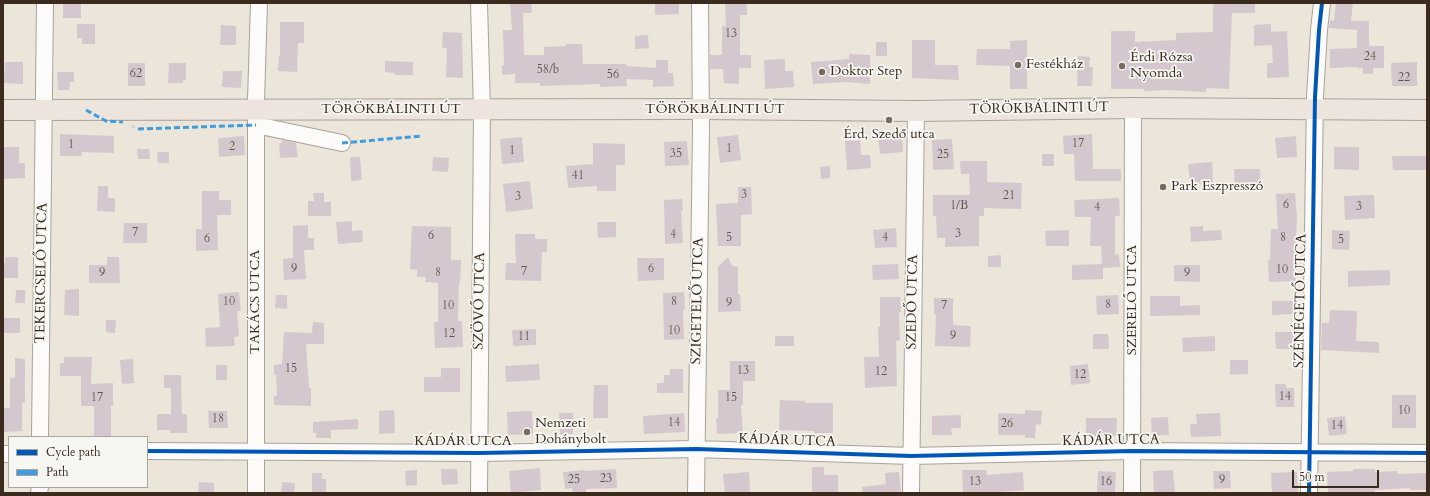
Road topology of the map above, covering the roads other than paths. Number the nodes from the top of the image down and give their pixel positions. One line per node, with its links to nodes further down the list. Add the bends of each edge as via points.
1 (45, 3): 10 (street, TEKERCSELŐ UTCA)
2 (259, 3): 14 (street, TAKÁCS UTCA)
3 (479, 3): 11 (street, SZÖVŐ UTCA)
4 (700, 3): 7 (street, SZIGETELŐ UTCA)
5 (1322, 3): 8 (street, SZÉNÉGETŐ UTCA)
6 (1133, 108): 8 (main road, TÖRÖKBÁLINTI ÚT); 13 (main road, TÖRÖKBÁLINTI ÚT); 19 (street, SZERELŐ UTCA)
7 (701, 109): 11 (main road, TÖRÖKBÁLINTI ÚT); 13 (main road, TÖRÖKBÁLINTI ÚT); 17 (street, SZIGETELŐ UTCA)
8 (1315, 109): 12 (main road, TÖRÖKBÁLINTI ÚT); 21 (street, SZÉNÉGETŐ UTCA)
9 (3, 110): 10 (main road, TÖRÖKBÁLINTI ÚT)
10 (43, 110): 14 (main road, TÖRÖKBÁLINTI ÚT); 16 (street, TEKERCSELŐ UTCA)
11 (482, 110): 14 (main road, TÖRÖKBÁLINTI ÚT); 22 (street, SZÖVŐ UTCA)
12 (1427, 110)
13 (916, 111): 24 (street, SZEDŐ UTCA)
14 (256, 118): 15 (street); 20 (street, TAKÁCS UTCA)
15 (342, 143)
16 (40, 436)
17 (696, 449): 22 (street, KÁDÁR UTCA); 24 (street, KÁDÁR UTCA); 27 (street, SZIGETELŐ UTCA)
18 (148, 451): 20 (street, KÁDÁR UTCA)
19 (1132, 451): 21 (street, KÁDÁR UTCA); 24 (street, KÁDÁR UTCA); 29 (street, SZERELŐ UTCA)
20 (256, 452): 22 (street, KÁDÁR UTCA); 25 (street, TAKÁCS UTCA)
21 (1309, 452): 23 (street, KÁDÁR UTCA); 30 (street, SZÉNÉGETŐ UTCA)
22 (478, 453): 26 (street, SZÖVŐ UTCA)
23 (1427, 453)
24 (911, 456): 28 (street, SZEDŐ UTCA)
25 (256, 493)
26 (479, 493)
27 (696, 493)
28 (911, 493)
29 (1132, 493)
30 (1309, 493)

